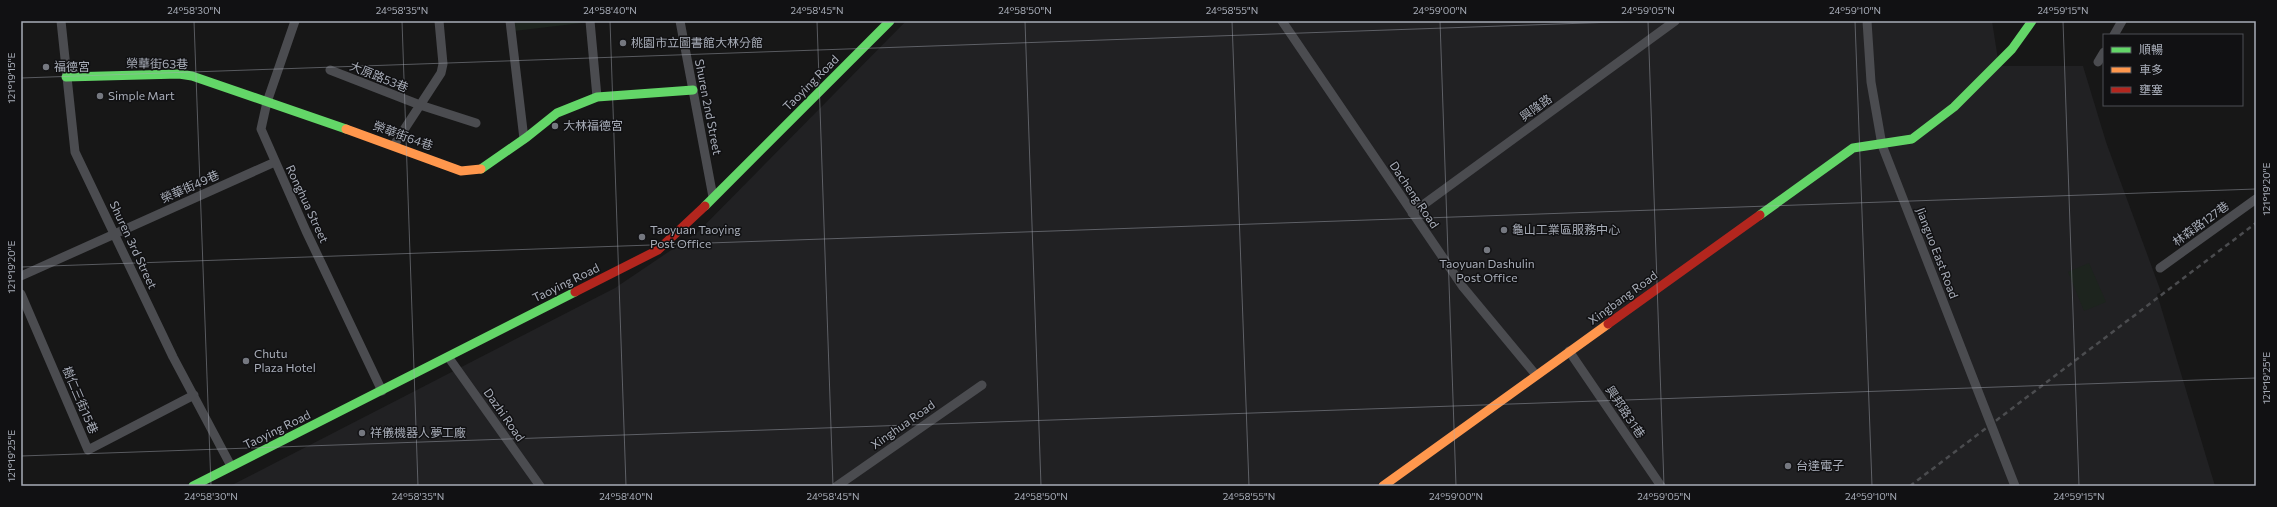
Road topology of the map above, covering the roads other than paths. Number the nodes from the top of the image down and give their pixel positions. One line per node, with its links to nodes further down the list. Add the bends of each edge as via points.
1 (61, 21): 17 (street, Shuren 3rd Street)
2 (295, 21): 20 (street, Ronghua Street)
3 (440, 21): 21 (street, via 443,64 441,73)
4 (510, 21): 23 (street)
5 (590, 21): 19 (street)
6 (680, 21): 18 (street, Shuren 2nd Street)
7 (890, 21): 27 (street, Taoying Road)
8 (1282, 21): 29 (street, Dacheng Road)
9 (1675, 21): 29 (street, 興隆路)
10 (1867, 21): 25 (street, Jianguo East Road, via 1871,82)
11 (2032, 21): 25 (street, Xingbang Road, via 2012,49 1954,107 1912,139)
12 (2122, 21): 13 (street)
13 (2115, 34)
14 (2103, 54): 15 (street)
15 (2098, 62)
16 (330, 70): 21 (street, 大原路53巷)
17 (66, 77): 20 (street, 榮華街63巷, via 179,74 192,76); 30 (street, Shuren 3rd Street, via 75,152)
18 (692, 90): 19 (street, 榮華街64巷); 27 (street, Shuren 2nd Street)
19 (597, 97): 23 (street, 榮華街64巷, via 557,113)
20 (267, 102): 24 (street, 榮華街64巷); 26 (street, Ronghua Street, via 261,129)
21 (420, 105): 22 (street, 大原路53巷); 24 (street)
22 (476, 123)
23 (524, 139): 24 (street, 榮華街64巷, via 480,169 461,171)
24 (394, 145)
25 (1882, 145): 34 (street, Xingbang Road, via 1853,148); 46 (street, Jianguo East Road)
26 (275, 162): 30 (street, 榮華街49巷); 38 (street, Ronghua Street)
27 (713, 197): 35 (street, Taoying Road, via 694,219 658,250 553,302)
28 (2256, 199): 31 (street, 林森路127巷)
29 (1412, 213): 36 (street, Dacheng Road, via 1463,287)
30 (115, 233): 32 (street, 榮華街49巷); 39 (street, Shuren 3rd Street)
31 (2160, 268)
32 (21, 276)
33 (21, 294): 39 (street, 樹仁三街15巷, via 88,450)
34 (1569, 351): 36 (street, Xingbang Road); 45 (street, 興邦路31巷)
35 (449, 358): 38 (street, Taoying Road); 42 (street, Dazhi Road)
36 (1536, 375): 44 (street, Xingbang Road)
37 (982, 385): 43 (street, Xinghua Road)
38 (382, 391): 40 (street, Taoying Road)
39 (194, 395): 40 (street, Shuren 3rd Street)
40 (232, 466): 41 (street, Taoying Road)
41 (193, 486)
42 (540, 486)
43 (837, 486)
44 (1384, 486)
45 (1660, 486)
46 (2015, 486)

